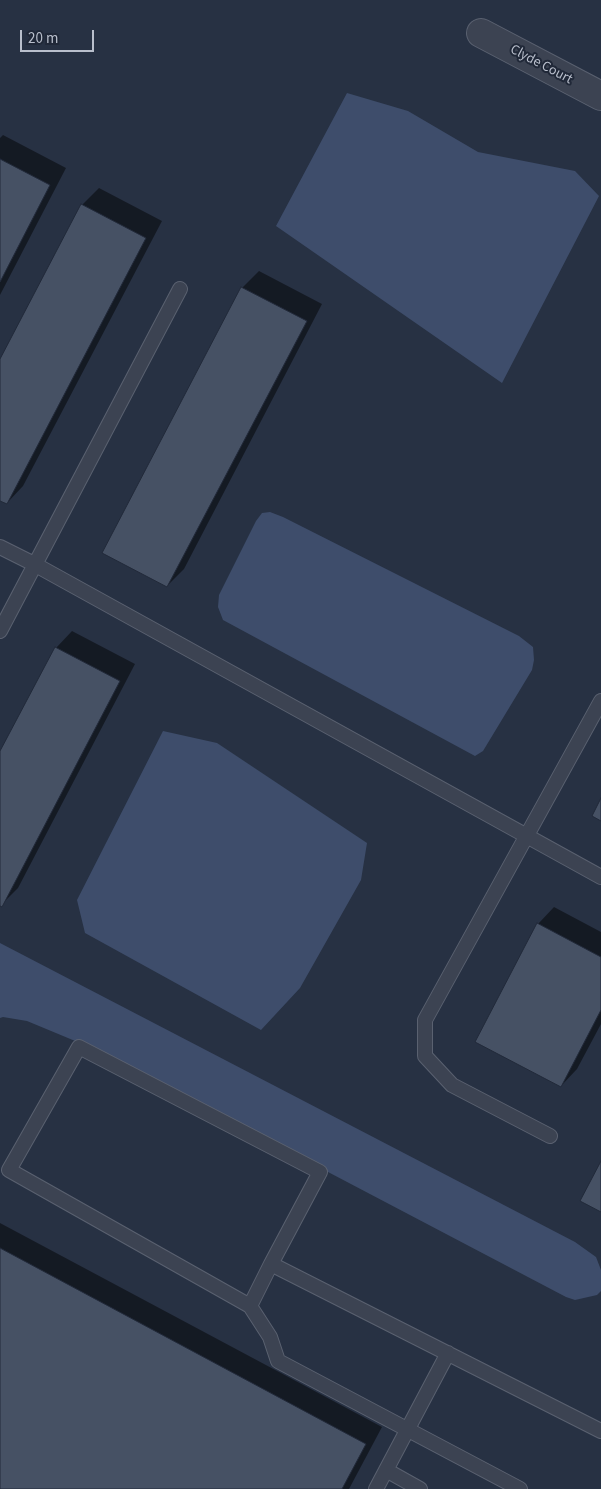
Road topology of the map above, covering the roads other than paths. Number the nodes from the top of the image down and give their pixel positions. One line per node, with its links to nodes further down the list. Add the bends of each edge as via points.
1 (482, 33): 2 (street, Clyde Court)
2 (601, 96)
3 (180, 289): 5 (lane)
4 (0, 548): 5 (lane)
5 (34, 564): 6 (lane); 8 (lane)
6 (0, 631)
7 (601, 701): 8 (lane)
8 (527, 837): 9 (lane); 10 (lane, via 425,1020 424,1056 452,1085)
9 (601, 877)
10 (550, 1136)
11 (4, 1168): 12 (lane, via 79,1047 320,1172); 13 (lane)
12 (271, 1264): 13 (lane); 14 (lane)
13 (250, 1306): 15 (lane, via 270,1337 278,1361)
14 (448, 1353): 15 (lane); 16 (lane)
15 (407, 1430): 17 (lane); 20 (lane)
16 (601, 1430)
17 (386, 1470): 18 (lane); 19 (lane)
18 (376, 1489)
19 (420, 1489)
20 (520, 1489)

